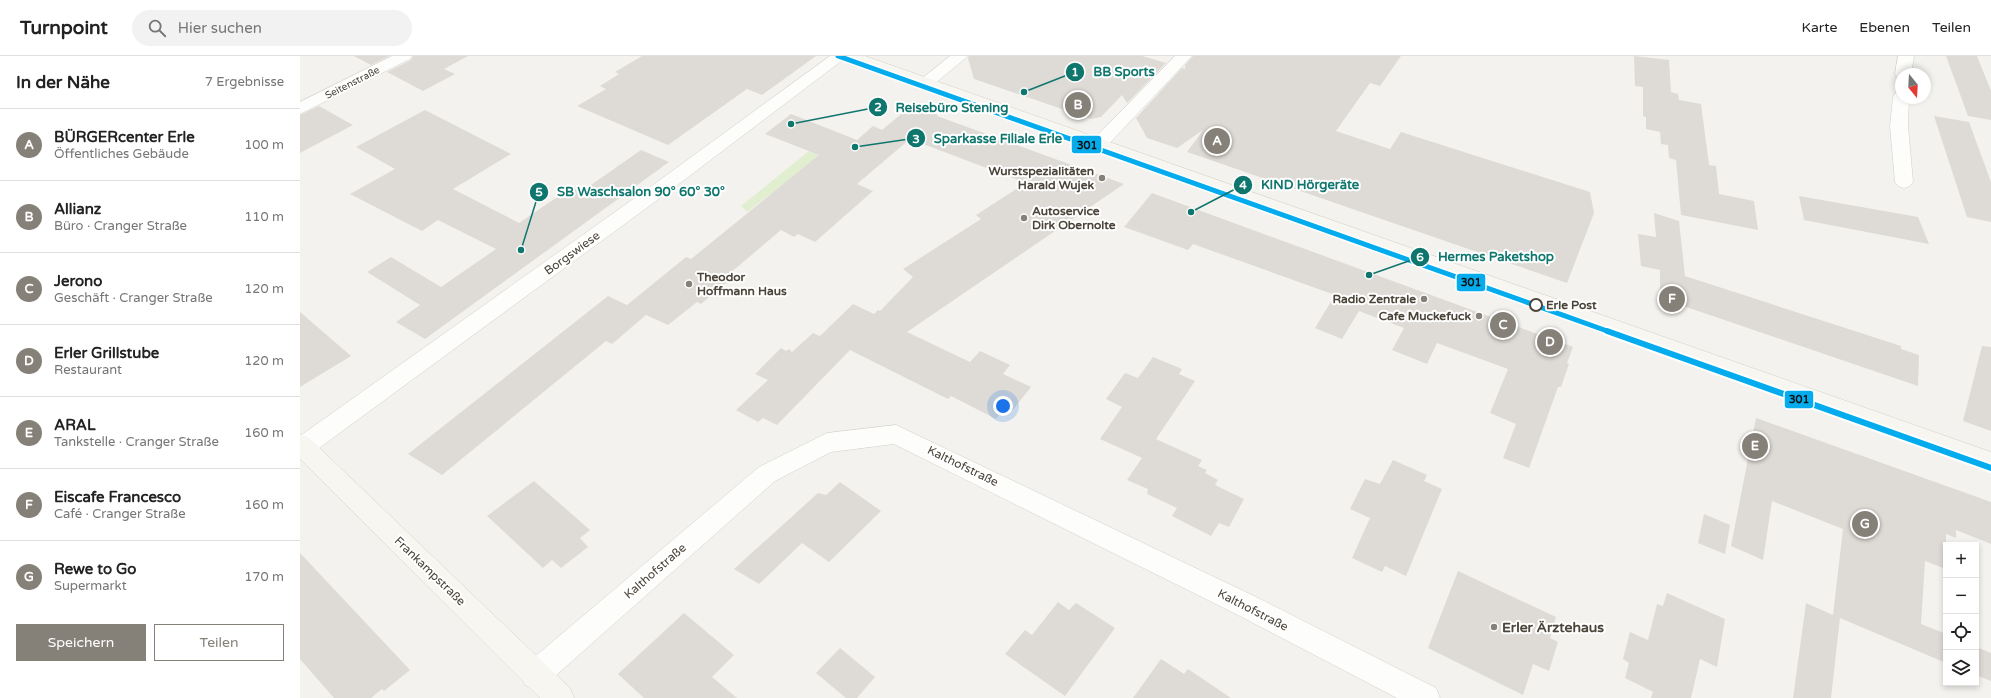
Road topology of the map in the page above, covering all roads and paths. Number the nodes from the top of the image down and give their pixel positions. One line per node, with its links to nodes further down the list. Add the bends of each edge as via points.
1 (404, 56): 10 (street, Seitenstraße)
2 (840, 56): 13 (street, Borgswiese, via 654,194)
3 (850, 56): 8 (main road)
4 (960, 56): 8 (street)
5 (1184, 56): 11 (street)
6 (1906, 56): 7 (street)
7 (1904, 68)
8 (926, 83): 11 (main road)
9 (1901, 104): 12 (street, via 1899,126)
10 (300, 109)
11 (1098, 145): 14 (main road)
12 (1904, 182)
13 (302, 446): 15 (main road, Frankampstraße)
14 (1991, 462)
15 (535, 675): 16 (main road, Frankampstraße); 17 (street, Kalthofstraße, via 767,474 827,443 896,434 1245,605)
16 (560, 698)
17 (1426, 698)

